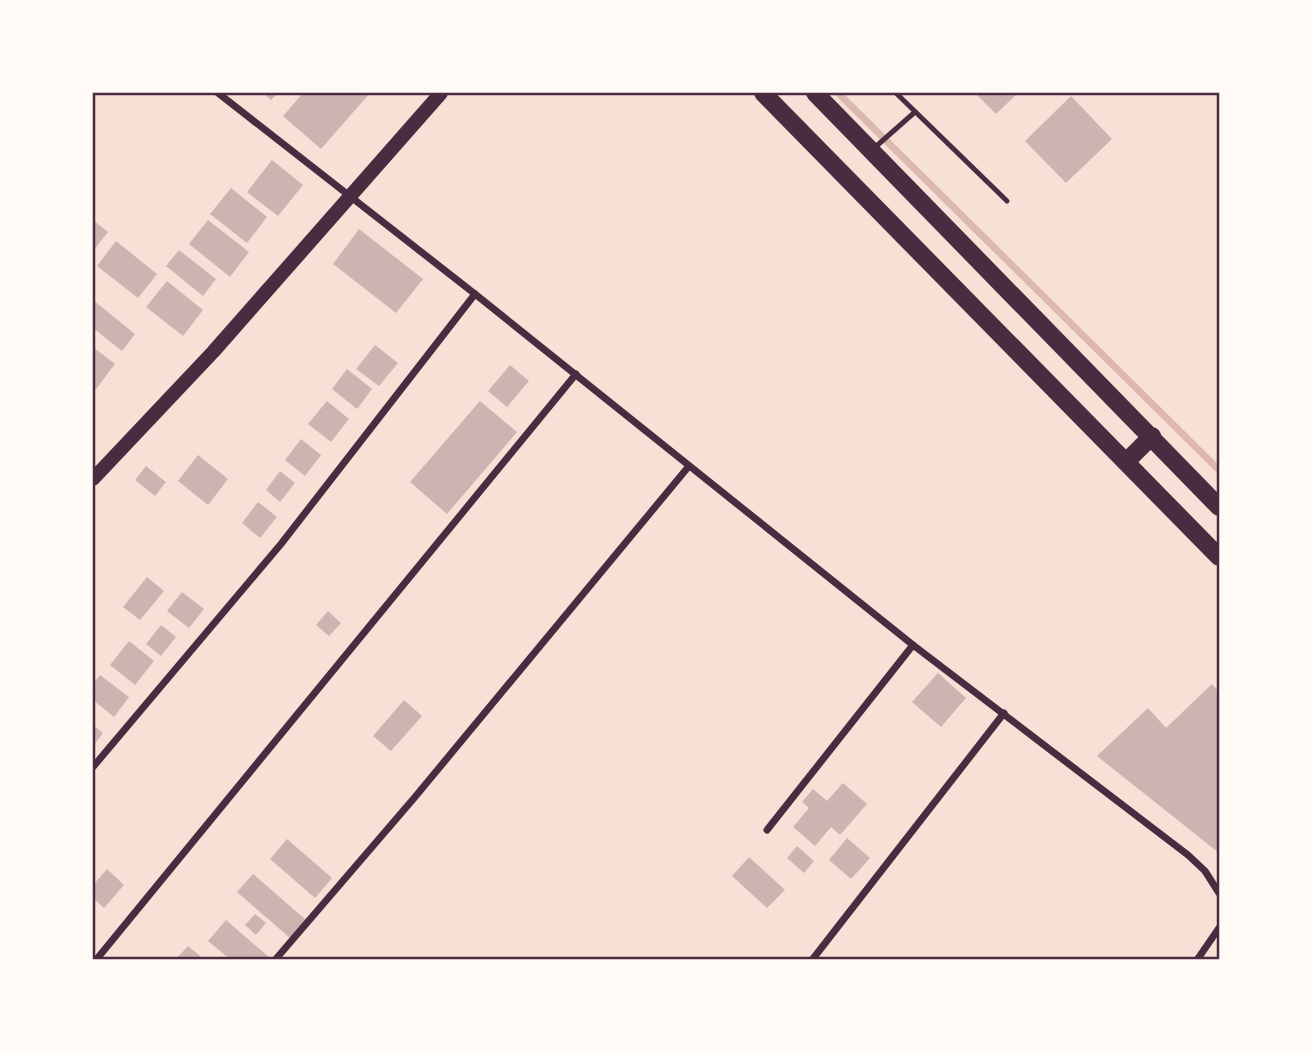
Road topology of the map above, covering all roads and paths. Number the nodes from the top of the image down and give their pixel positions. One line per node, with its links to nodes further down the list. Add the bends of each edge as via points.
1 (218, 93): 8 (street)
2 (441, 93): 8 (main road)
3 (763, 93): 13 (main road)
4 (816, 93): 7 (main road)
5 (896, 93): 6 (lane)
6 (915, 112): 7 (lane); 9 (lane)
7 (871, 151): 12 (main road)
8 (349, 197): 10 (street); 15 (main road)
9 (1007, 201)
10 (475, 294): 11 (street); 20 (street, via 281,544)
11 (576, 374): 14 (street); 24 (street)
12 (1152, 436): 13 (main road); 16 (main road)
13 (1126, 462): 17 (main road)
14 (689, 466): 18 (street); 25 (street)
15 (93, 479)
16 (1219, 507)
17 (1219, 557)
18 (914, 645): 19 (street); 21 (street)
19 (1004, 713): 22 (street, via 1188,855); 26 (street)
20 (93, 767)
21 (767, 830)
22 (1219, 893)
23 (1219, 928): 27 (street)
24 (96, 960)
25 (275, 960)
26 (812, 960)
27 (1197, 960)

